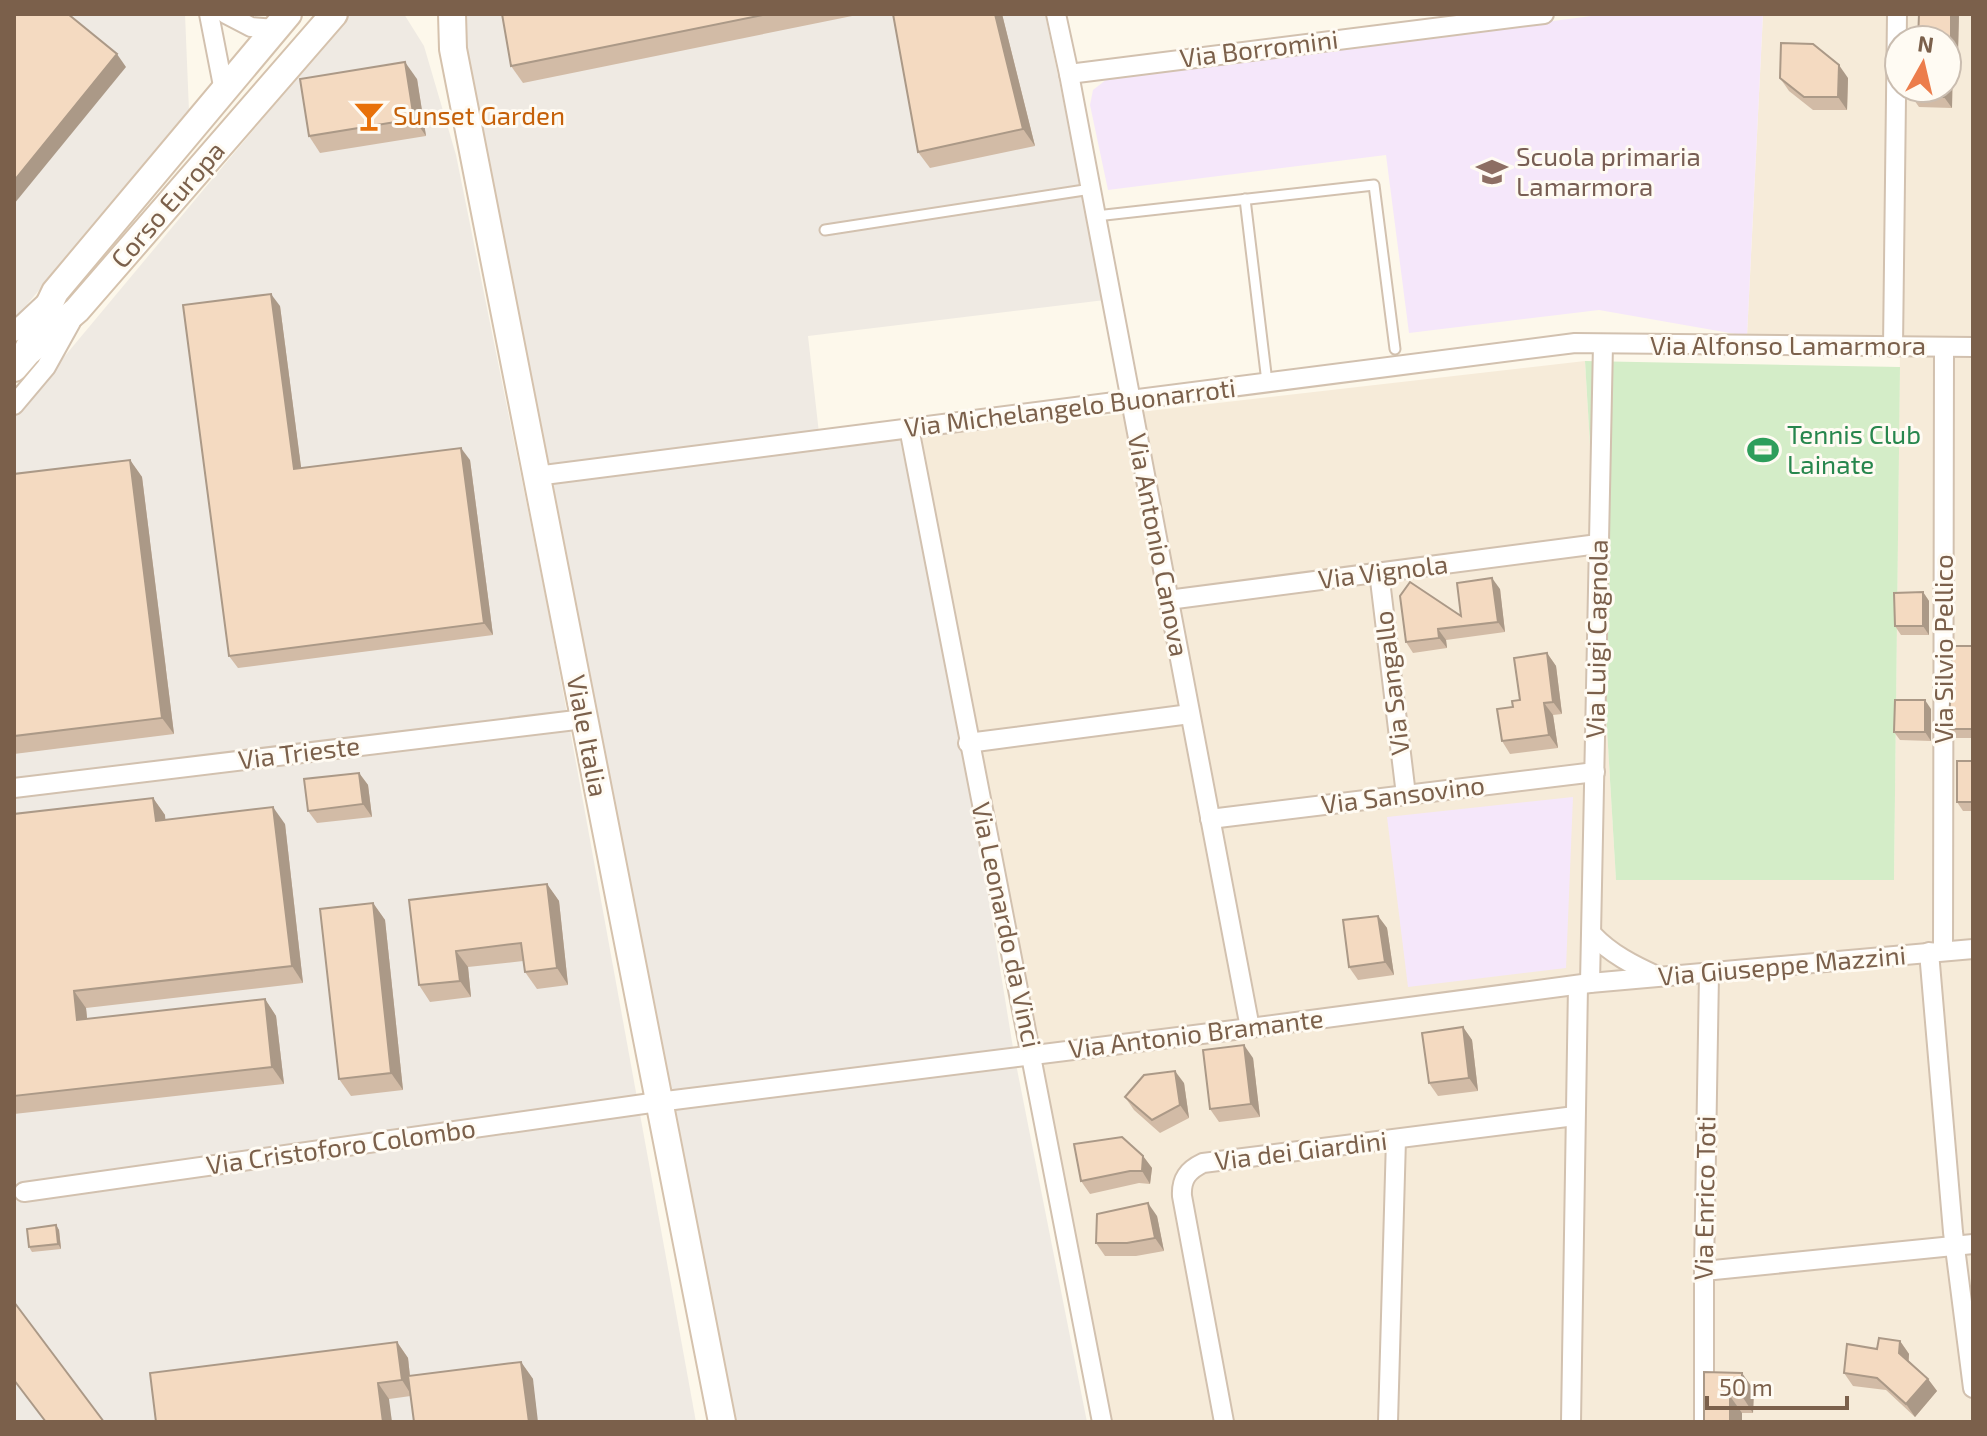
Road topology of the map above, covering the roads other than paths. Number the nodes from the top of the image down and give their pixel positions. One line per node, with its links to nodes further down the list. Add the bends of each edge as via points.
1 (209, 14): 12 (street)
2 (226, 14): 9 (street, via 251,27)
3 (334, 14): 17 (street, Corso Europa)
4 (438, 14): 10 (street, Viale Italia)
5 (452, 14): 10 (street, Viale Italia)
6 (1056, 14): 11 (street, Via Antonio Canova)
7 (1544, 14): 11 (street, Via Borromini)
8 (1897, 14): 19 (street)
9 (282, 22): 12 (street, Corso Europa)
10 (453, 49): 28 (street, Viale Italia)
11 (1069, 74): 13 (street, Via Antonio Canova)
12 (224, 91): 23 (street, Corso Europa, via 55,292)
13 (1091, 189): 15 (street, Via Antonio Canova); 16 (lane)
14 (1245, 199): 15 (lane); 22 (lane, via 1374,185); 24 (lane)
15 (1096, 216): 25 (street, Via Antonio Canova)
16 (825, 230)
17 (77, 310): 23 (street); 26 (street, Corso Europa, via 46,367)
18 (1603, 344): 19 (street, Via Alfonso Lamarmora); 24 (street, Via Michelangelo Buonarroti, via 1575,343); 29 (street, Via Luigi Cagnola)
19 (1893, 347): 20 (street, Via Alfonso Lamarmora)
20 (1944, 347): 21 (street, Via Alfonso Lamarmora); 41 (street, Via Silvio Pellico)
21 (1973, 347)
22 (1395, 349)
23 (18, 351)
24 (1267, 383): 25 (street, Via Michelangelo Buonarroti)
25 (1131, 401): 27 (street, Via Michelangelo Buonarroti); 31 (street, Via Antonio Canova)
26 (14, 405)
27 (909, 428): 28 (street, Via Michelangelo Buonarroti); 34 (street, Via Leonardo da Vinci)
28 (536, 476): 33 (street, Viale Italia)
29 (1598, 544): 30 (street, Via Vignola); 35 (street, Via Luigi Cagnola)
30 (1379, 572): 31 (street, Via Vignola); 37 (street, Via Sangallo)
31 (1168, 600): 32 (street, Via Antonio Canova)
32 (1190, 714): 34 (street); 38 (street, Via Antonio Canova)
33 (584, 719): 36 (street, Via Trieste); 47 (street, Viale Italia)
34 (968, 743): 46 (street, Via Leonardo da Vinci)
35 (1595, 772): 37 (street, Via Sansovino); 39 (street, Via Luigi Cagnola)
36 (14, 788)
37 (1406, 795): 38 (street, Via Sansovino)
38 (1210, 819): 45 (street, Via Antonio Canova)
39 (1593, 935): 43 (street); 44 (street, Via Luigi Cagnola)
40 (1973, 949): 41 (street, Via Giuseppe Mazzini)
41 (1936, 951): 42 (street, Via Giuseppe Mazzini); 51 (street, Via Silvio Pellico)
42 (1709, 974): 43 (street, Via Giuseppe Mazzini); 52 (street, Via Enrico Toti)
43 (1660, 978): 44 (street, Via Giuseppe Mazzini)
44 (1584, 984): 45 (street, Via Antonio Bramante); 48 (street, Via Luigi Cagnola)
45 (1250, 1028): 46 (street, Via Antonio Bramante)
46 (1032, 1054): 47 (street, Via Antonio Bramante); 55 (street, Via Leonardo da Vinci)
47 (658, 1102): 50 (street, Via Cristoforo Colombo); 54 (street, Viale Italia)
48 (1575, 1116): 49 (street, Via dei Giardini); 58 (street, Via Luigi Cagnola)
49 (1396, 1139): 56 (street, Via dei Giardini, via 1203,1163 1184,1178 1182,1196); 57 (street)
50 (24, 1192)
51 (1964, 1245): 52 (street); 53 (street, Via Silvio Pellico)
52 (1704, 1271): 59 (street, Via Enrico Toti)
53 (1973, 1388)
54 (722, 1422)
55 (1102, 1422)
56 (1224, 1422)
57 (1388, 1422)
58 (1571, 1422)
59 (1704, 1422)

